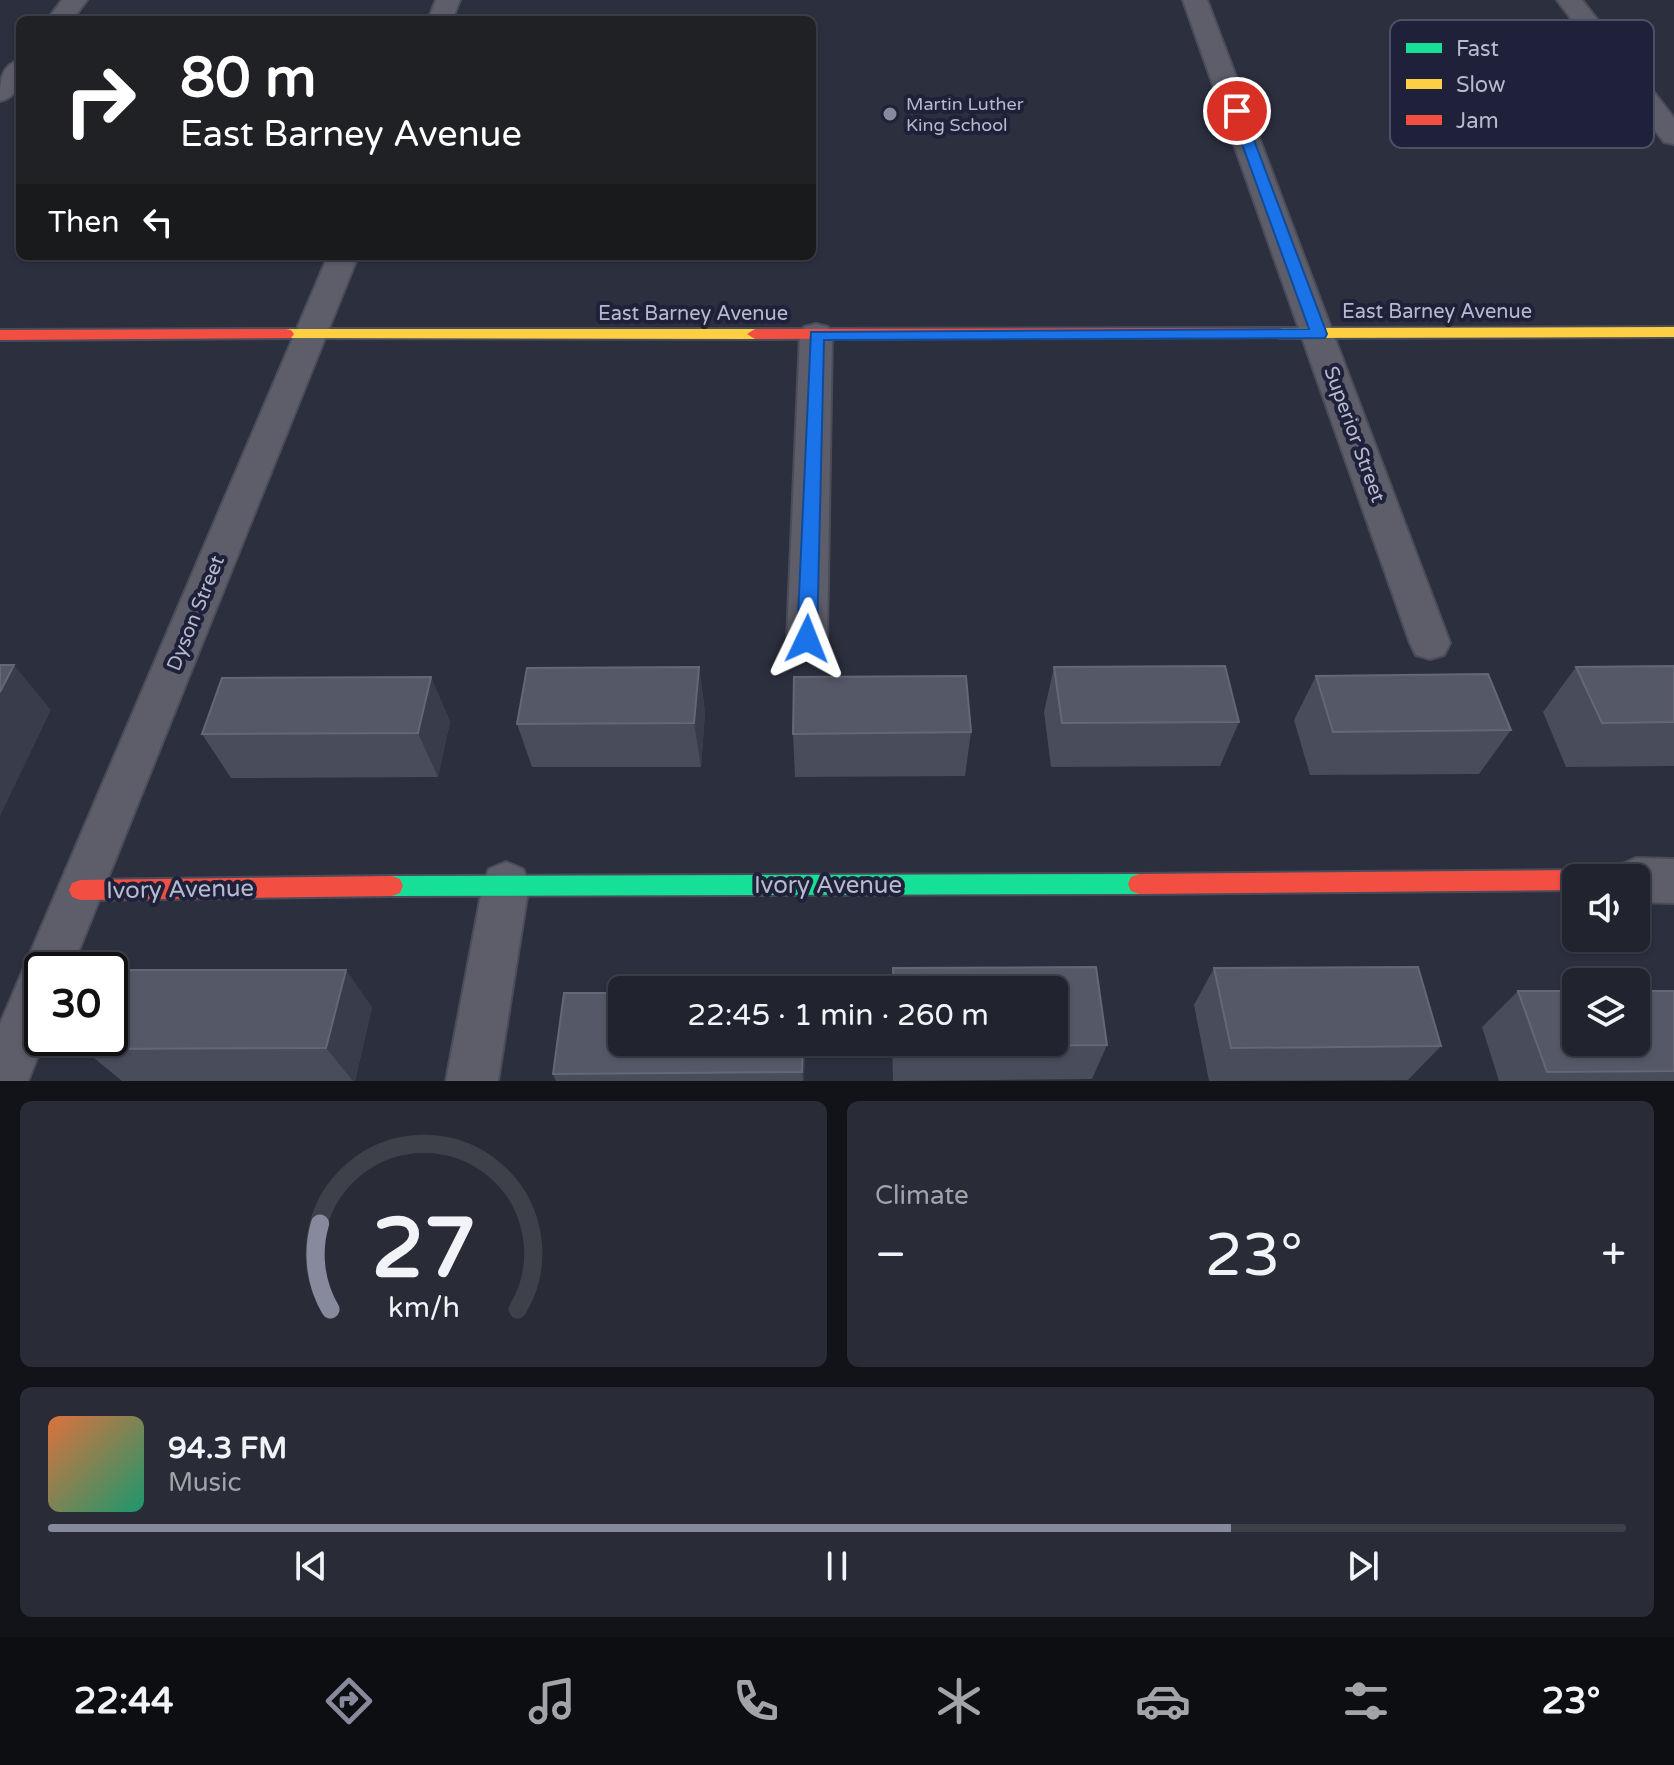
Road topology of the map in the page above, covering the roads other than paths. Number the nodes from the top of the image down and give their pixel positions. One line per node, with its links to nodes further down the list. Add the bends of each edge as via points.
1 (75, 0): 4 (street)
2 (1195, 0): 12 (street, Superior Street)
3 (1569, 0): 5 (street)
4 (62, 16)
5 (1584, 20)
6 (16, 73): 7 (street)
7 (0, 93)
8 (1654, 110): 9 (street)
9 (1674, 136)
10 (341, 260): 14 (street, Dyson Street)
11 (1674, 332): 12 (street, East Barney Avenue)
12 (1319, 334): 15 (street, East Barney Avenue); 17 (street, Superior Street)
13 (0, 335): 14 (street, East Barney Avenue)
14 (310, 335): 15 (street, East Barney Avenue); 22 (street, Dyson Street)
15 (816, 335): 16 (street)
16 (807, 639)
17 (1430, 643)
18 (1562, 880): 21 (street, Ivory Avenue)
19 (1650, 880): 20 (street)
20 (1674, 881)
21 (506, 884): 22 (street, Ivory Avenue); 26 (street)
22 (80, 890): 23 (street, Dyson Street)
23 (54, 952)
24 (24, 1027): 25 (street)
25 (2, 1081)
26 (472, 1081)

